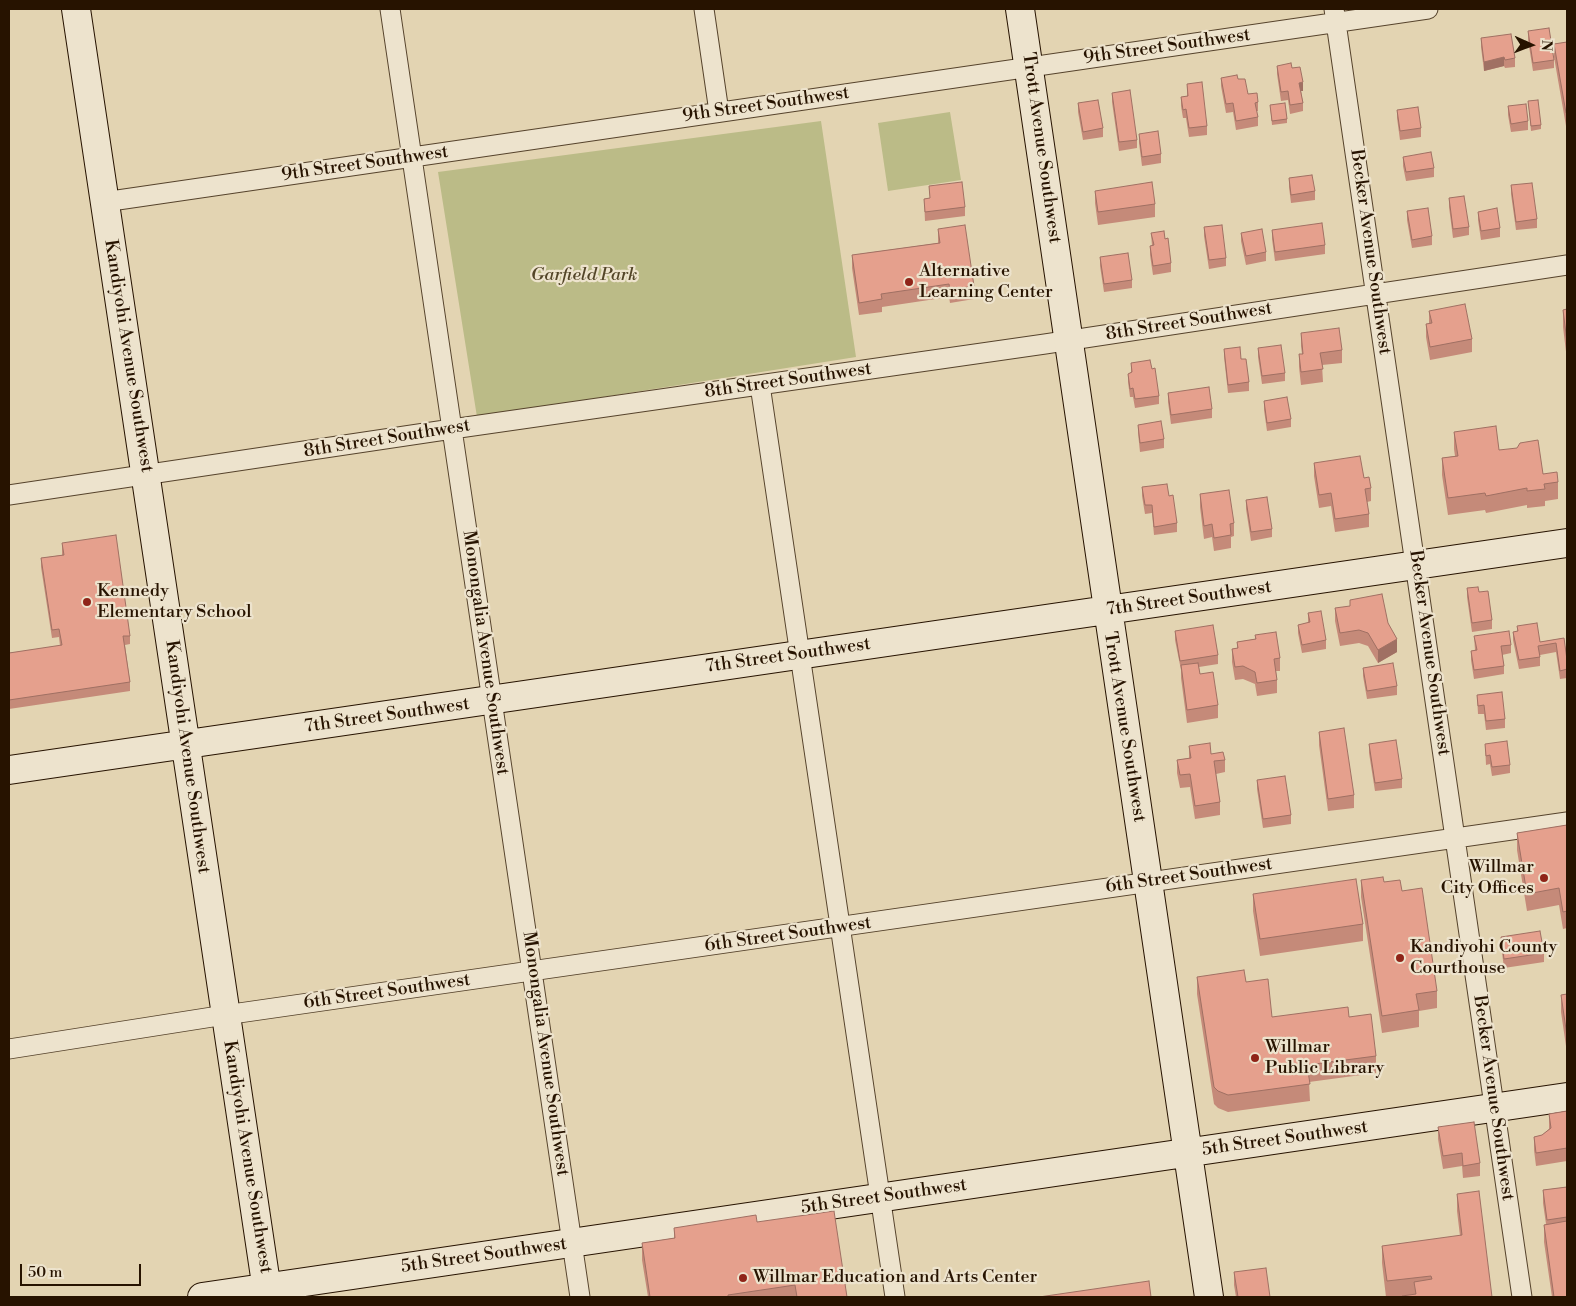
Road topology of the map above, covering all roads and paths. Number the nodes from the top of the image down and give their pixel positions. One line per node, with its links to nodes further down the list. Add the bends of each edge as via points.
1 (76, 9): 10 (street, Kandiyohi Avenue Southwest)
2 (390, 9): 9 (street, Monongalia Avenue Southwest)
3 (704, 9): 8 (street)
4 (1020, 9): 7 (street, Trott Avenue Southwest)
5 (1428, 9): 6 (street, 9th Street Southwest)
6 (1335, 15): 7 (street, 9th Street Southwest); 12 (street, Becker Avenue Southwest)
7 (1029, 68): 8 (street, 9th Street Southwest); 13 (street, Trott Avenue Southwest)
8 (719, 112): 9 (street, 9th Street Southwest)
9 (412, 158): 10 (street, 9th Street Southwest); 15 (street, Monongalia Avenue Southwest)
10 (104, 202): 16 (street, Kandiyohi Avenue Southwest)
11 (1567, 265): 12 (street, 8th Street Southwest)
12 (1376, 294): 13 (street, 8th Street Southwest); 19 (street, Becker Avenue Southwest)
13 (1068, 341): 14 (street, 8th Street Southwest); 20 (street, Trott Avenue Southwest)
14 (760, 385): 15 (street, 8th Street Southwest); 21 (street)
15 (452, 429): 16 (street, 8th Street Southwest); 22 (street, Monongalia Avenue Southwest)
16 (146, 476): 17 (street, 8th Street Southwest); 23 (street, Kandiyohi Avenue Southwest)
17 (9, 495)
18 (1567, 543): 19 (street, 7th Street Southwest)
19 (1416, 564): 20 (street, 7th Street Southwest); 26 (street, Becker Avenue Southwest)
20 (1107, 611): 21 (street, 7th Street Southwest); 27 (street, Trott Avenue Southwest)
21 (799, 654): 22 (street, 7th Street Southwest); 28 (street)
22 (492, 701): 23 (street, 7th Street Southwest); 29 (street, Monongalia Avenue Southwest)
23 (185, 745): 24 (street, 7th Street Southwest); 30 (street, Kandiyohi Avenue Southwest)
24 (9, 770)
25 (1567, 822): 26 (street, 6th Street Southwest)
26 (1456, 837): 27 (street, 6th Street Southwest); 33 (street, Becker Avenue Southwest)
27 (1148, 882): 28 (street, 6th Street Southwest); 34 (street, Trott Avenue Southwest)
28 (841, 928): 29 (street, 6th Street Southwest); 35 (street)
29 (532, 971): 30 (street, 6th Street Southwest); 36 (street, Monongalia Avenue Southwest)
30 (225, 1015): 31 (street, 6th Street Southwest); 37 (street, Kandiyohi Avenue Southwest)
31 (9, 1049)
32 (1567, 1097): 33 (street, 5th Street Southwest)
33 (1494, 1108): 34 (street, 5th Street Southwest); 42 (street, Becker Avenue Southwest)
34 (1187, 1153): 35 (street, 5th Street Southwest); 41 (street, Trott Avenue Southwest)
35 (880, 1198): 36 (street, 5th Street Southwest); 40 (street)
36 (572, 1243): 37 (street, 5th Street Southwest); 39 (street, Monongalia Avenue Southwest)
37 (268, 1292): 38 (street, 5th Street Southwest)
38 (202, 1297)
39 (580, 1297)
40 (895, 1297)
41 (1209, 1297)
42 (1522, 1297)

